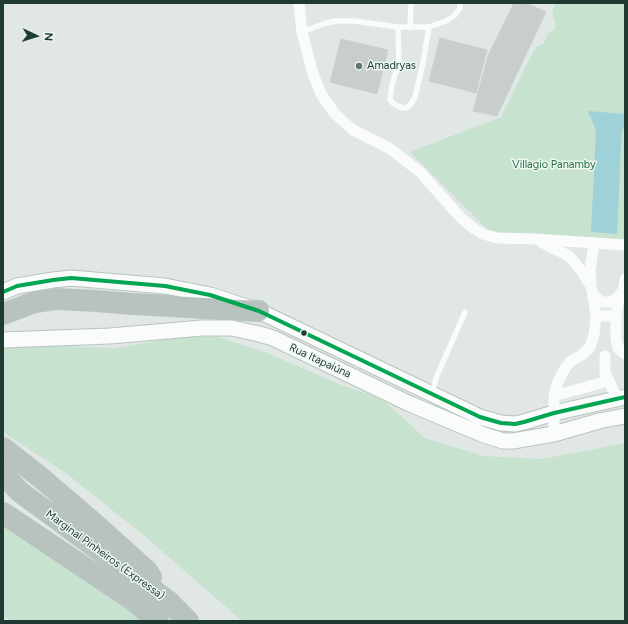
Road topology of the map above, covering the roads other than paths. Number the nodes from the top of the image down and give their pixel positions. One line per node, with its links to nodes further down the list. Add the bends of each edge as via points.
1 (299, 3): 7 (street)
2 (411, 3): 6 (lane)
3 (460, 3): 5 (lane, via 460,8 454,16)
4 (398, 27): 5 (lane, via 399,63 390,100 402,108 412,104 415,97); 6 (lane); 7 (lane, via 336,21)
5 (429, 27): 6 (lane)
6 (410, 28)
7 (302, 32): 8 (street, via 321,94 335,114 353,130 389,148 420,172 473,228 483,234 498,238)
8 (535, 239): 9 (street); 12 (street, via 569,256)
9 (594, 243): 10 (street); 12 (street, via 590,270)
10 (625, 245)
11 (623, 288): 12 (street, via 612,302 602,302); 18 (street)
12 (592, 290): 17 (street)
13 (3, 292): 14 (main road, Rua Itapaiúna, via 24,285 71,278 165,286 210,295)
14 (258, 311): 16 (highway, via 96,300 49,300 35,302); 25 (main road, Rua Itapaiúna)
15 (465, 312): 25 (lane, via 436,378)
16 (3, 314)
17 (596, 316): 18 (street); 21 (street)
18 (616, 316): 22 (street, via 616,338)
19 (3, 326): 20 (main road)
20 (8, 340): 30 (main road, Rua Itapaiúna, via 232,328 273,338 410,404 484,435 513,441)
21 (590, 347): 23 (street); 26 (street, via 565,368)
22 (621, 351): 23 (street)
23 (605, 360): 24 (street)
24 (608, 381): 26 (street); 27 (street)
25 (432, 394): 28 (main road, Rua Itapaiúna, via 480,417 501,423 515,424)
26 (554, 396): 28 (street)
27 (621, 398): 28 (main road, Rua Itapaiúna)
28 (554, 413): 30 (street)
29 (625, 416): 30 (main road, Rua Itapaiúna)
30 (554, 434)
31 (3, 448): 35 (highway, via 147,571)
32 (3, 474): 33 (highway, Marginal Pinheiros (Expressa))
33 (12, 488): 35 (highway, Marginal Pinheiros (Expressa))
34 (3, 513): 36 (highway, via 133,600)
35 (168, 601): 37 (highway, Marginal Pinheiros (Expressa))
36 (158, 621)
37 (188, 621)

